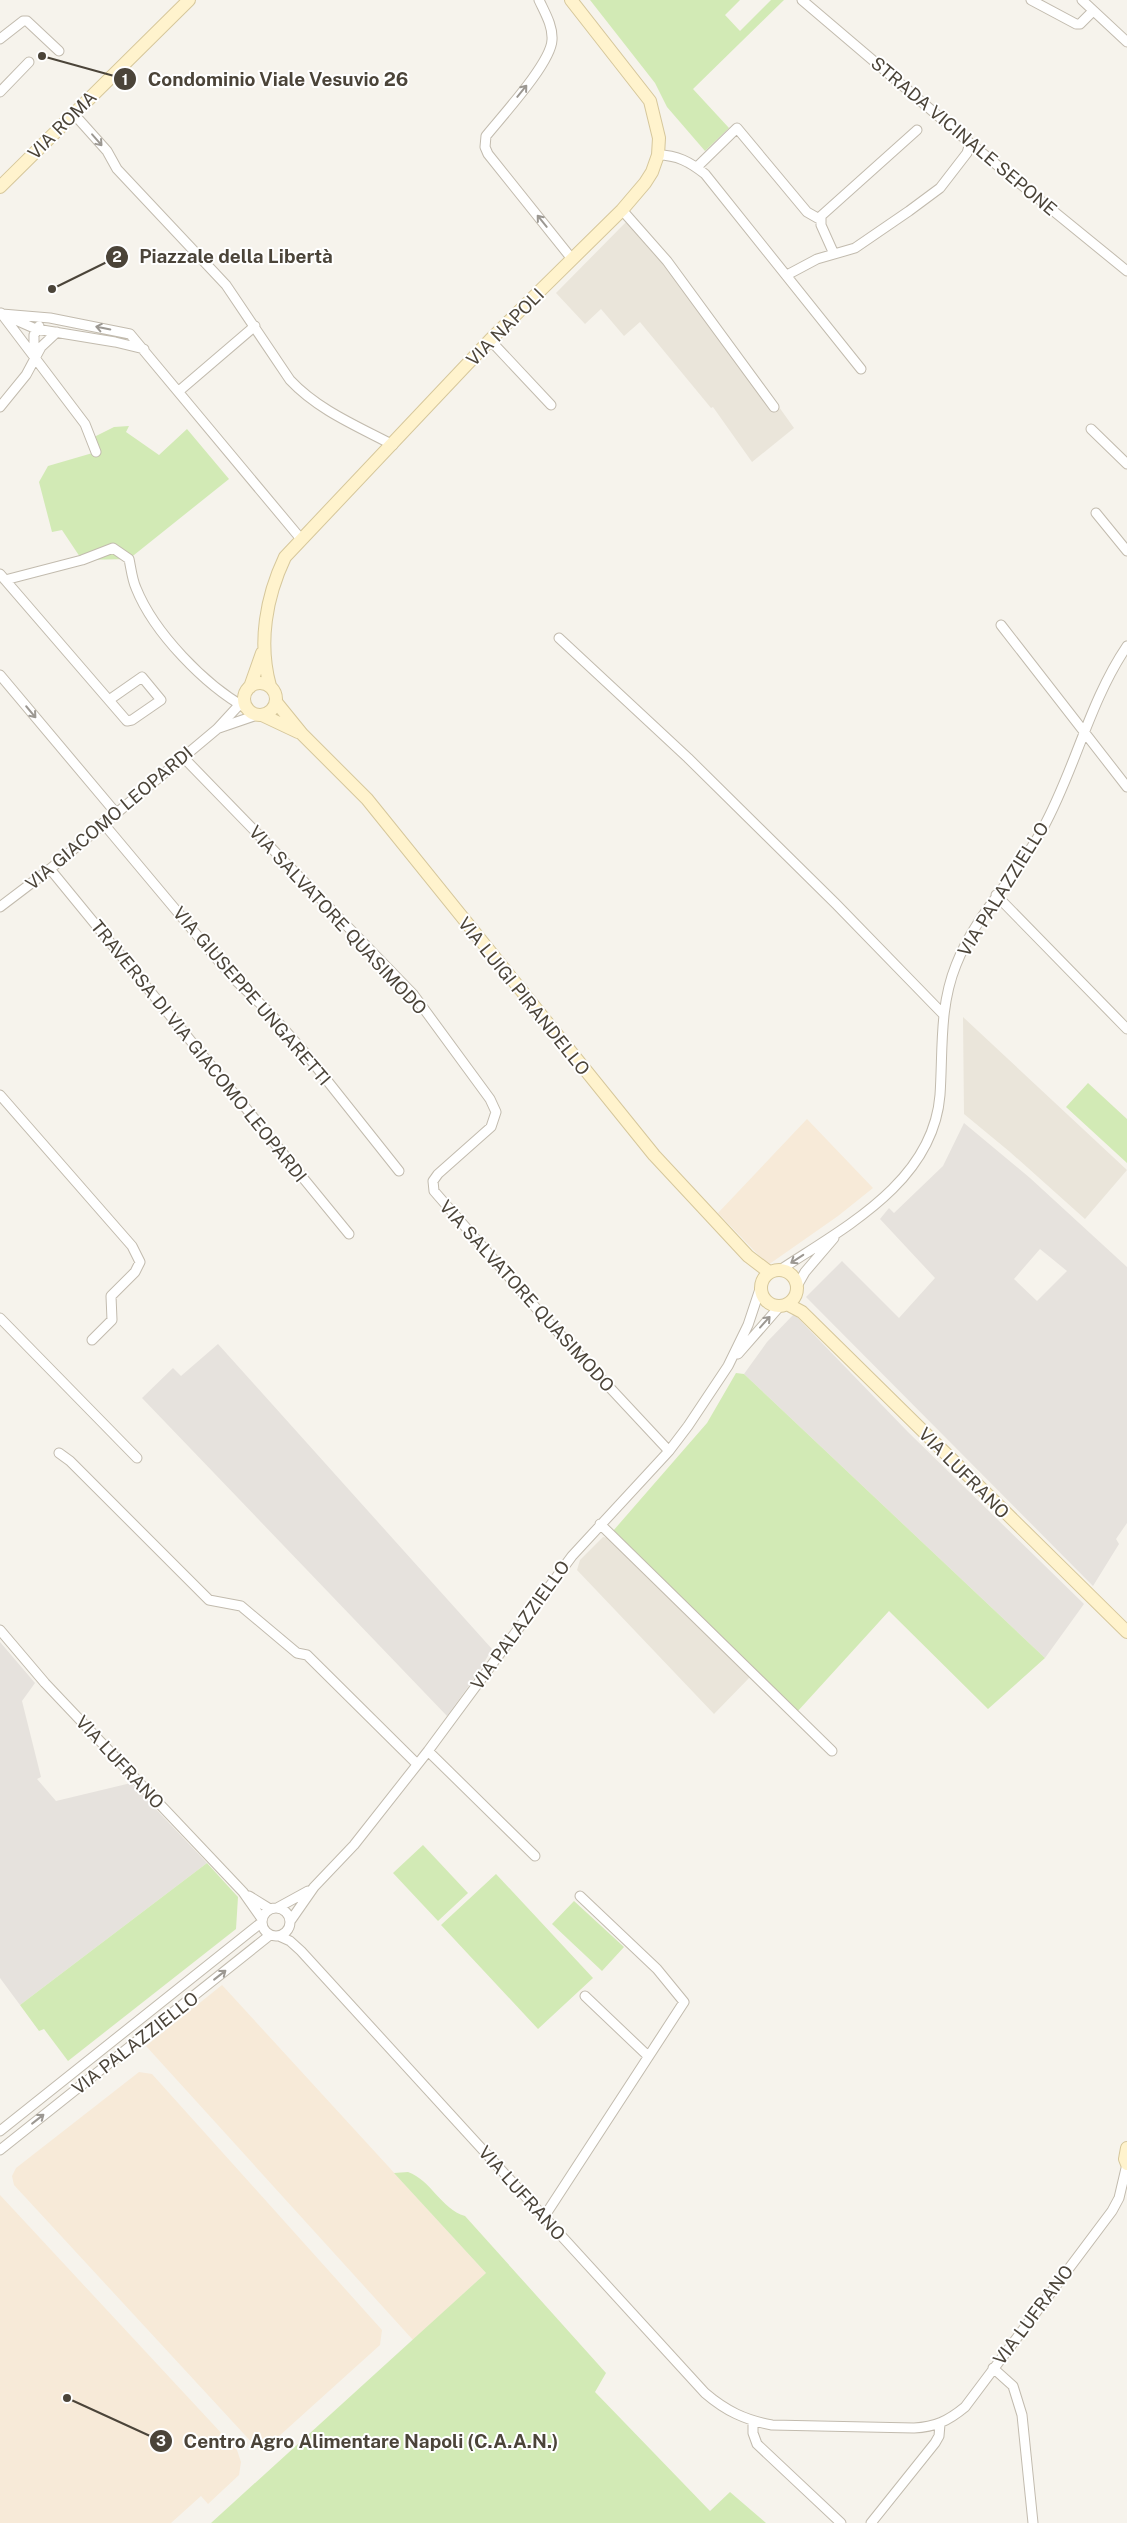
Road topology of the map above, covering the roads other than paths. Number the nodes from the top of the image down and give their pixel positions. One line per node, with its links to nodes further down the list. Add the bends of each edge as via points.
1 (189, 0): 13 (street, VIA ROMA)
2 (539, 0): 22 (street, one-way to 2, via 485,147 486,136 535,74 551,48 551,30)
3 (570, 0): 16 (street, VIA NAPOLI, via 650,101 657,121)
4 (802, 0): 15 (street, STRADA VICINALE SEPONE)
5 (1031, 0): 7 (street, via 1076,24)
6 (1082, 0): 7 (street)
7 (1093, 11): 9 (street)
8 (0, 39): 10 (street, via 25,21)
9 (1127, 42)
10 (60, 51)
11 (29, 62): 12 (street)
12 (0, 92)
13 (74, 113): 18 (street, VIA ROMA); 27 (street, one-way to 27, via 107,151 117,169 204,260)
14 (917, 130): 20 (street, via 825,211)
15 (970, 143): 21 (street, via 940,188 855,248); 23 (street, STRADA VICINALE SEPONE)
16 (658, 155): 17 (street, via 684,159); 19 (street, VIA NAPOLI, via 645,183)
17 (697, 167): 20 (street, via 738,128 807,212); 24 (street)
18 (0, 187)
19 (622, 210): 22 (street, VIA NAPOLI); 37 (street, via 667,261)
20 (821, 220): 21 (street)
21 (834, 254): 24 (street)
22 (572, 259): 30 (street, VIA NAPOLI)
23 (1127, 272)
24 (787, 275): 33 (street)
25 (1, 313): 26 (street); 28 (street); 32 (street)
26 (50, 318): 28 (street); 31 (street, one-way to 26, via 127,333)
27 (255, 326): 34 (street); 39 (street, via 290,380 306,397)
28 (36, 329): 29 (street); 32 (street, via 33,343)
29 (57, 332): 31 (street); 32 (street, via 41,347)
30 (490, 340): 35 (street); 39 (street, VIA NAPOLI)
31 (144, 349): 34 (street)
32 (35, 359): 36 (street); 40 (street, via 85,424)
33 (861, 369)
34 (179, 391): 43 (street)
35 (551, 405)
36 (0, 407)
37 (774, 407)
38 (1092, 429): 41 (street)
39 (393, 445): 43 (street, VIA NAPOLI)
40 (96, 452)
41 (1127, 464)
42 (1096, 513): 44 (street)
43 (301, 539): 49 (street, VIA NAPOLI, via 286,558 274,583)
44 (1127, 551)
45 (2, 577): 52 (street, via 82,560 113,548 129,559 136,587 159,628 210,684); 53 (street)
46 (1001, 625): 57 (street)
47 (559, 638): 66 (street, via 688,758)
48 (1127, 646): 57 (street, VIA PALAZZIELLO, via 1111,671)
49 (263, 650): 51 (street, VIA NAPOLI); 54 (street, VIA NAPOLI)
50 (0, 675): 61 (street, one-way to 61)
51 (270, 686): 54 (street, via 260,683); 55 (street, VIA NAPOLI)
52 (226, 695): 54 (street); 54 (street, via 239,695)
53 (109, 700): 53 (street, via 142,677 161,700 129,721)
54 (249, 702): 55 (street, via 272,711); 56 (street, VIA GIACOMO LEOPARDI); 56 (street, VIA GIACOMO LEOPARDI); 58 (street, VIA LUIGI PIRANDELLO)
55 (276, 702): 58 (street, VIA LUIGI PIRANDELLO)
56 (216, 729): 59 (street, VIA GIACOMO LEOPARDI)
57 (1084, 733): 60 (street); 64 (street, VIA PALAZZIELLO, via 1044,828)
58 (302, 734): 72 (street, VIA LUIGI PIRANDELLO, via 367,799 654,1156)
59 (183, 757): 61 (street, VIA GIACOMO LEOPARDI); 79 (street, VIA SALVATORE QUASIMODO, via 413,994 490,1099 496,1112 491,1127 438,1174 434,1190 544,1316)
60 (1127, 787)
61 (116, 813): 62 (street, VIA GIACOMO LEOPARDI)
62 (103, 823): 63 (street, VIA GIACOMO LEOPARDI); 69 (street, VIA GIUSEPPE UNGARETTI, via 232,977 306,1054)
63 (50, 869): 65 (street, VIA GIACOMO LEOPARDI); 71 (street, TRAVERSA DI VIA GIACOMO LEOPARDI)
64 (996, 895): 66 (street, VIA PALAZZIELLO, via 956,962); 67 (street)
65 (0, 907)
66 (943, 1014): 70 (street, VIA PALAZZIELLO, via 940,1096 930,1138 897,1186)
67 (1127, 1029)
68 (0, 1095): 77 (street, via 132,1246 140,1262 135,1272 111,1296 112,1320)
69 (399, 1171)
70 (843, 1229): 72 (street, VIA PALAZZIELLO, one-way to 72); 73 (street, VIA PALAZZIELLO, via 805,1272)
71 (349, 1234)
72 (768, 1278): 73 (street, via 790,1273); 74 (street, via 764,1300 769,1304); 78 (street, VIA PALAZZIELLO)
73 (797, 1289): 74 (street); 75 (street, VIA LUFRANO)
74 (784, 1305): 75 (street, VIA LUFRANO); 78 (street, VIA PALAZZIELLO, one-way to 74)
75 (802, 1312): 84 (street, VIA LUFRANO)
76 (0, 1318): 81 (street)
77 (92, 1340)
78 (728, 1366): 79 (street, VIA PALAZZIELLO)
79 (669, 1451): 82 (street, VIA PALAZZIELLO)
80 (59, 1454): 87 (street, via 70,1461 209,1600 241,1606 297,1653 307,1655)
81 (137, 1458)
82 (600, 1524): 85 (street); 86 (street, VIA PALAZZIELLO, via 572,1556)
83 (0, 1630): 90 (street, VIA LUFRANO, via 52,1690)
84 (1127, 1632)
85 (832, 1750)
86 (428, 1751): 87 (street, VIA PALAZZIELLO); 88 (street)
87 (417, 1764): 89 (street, VIA PALAZZIELLO, via 354,1845)
88 (535, 1856)
89 (314, 1887): 92 (street, VIA PALAZZIELLO); 94 (street, VIA PALAZZIELLO)
90 (243, 1892): 92 (street, VIA LUFRANO); 93 (street, VIA LUFRANO)
91 (580, 1896): 98 (street, via 658,1969 684,2002)
92 (274, 1908): 93 (street); 94 (street, via 286,1911)
93 (262, 1921): 95 (street, via 264,1930); 99 (street, VIA PALAZZIELLO)
94 (290, 1924): 95 (street); 96 (street)
95 (274, 1936): 96 (street, via 290,1941); 101 (street, VIA PALAZZIELLO, one-way to 95)
96 (302, 1951): 105 (street, VIA LUFRANO)
97 (585, 1996): 98 (street)
98 (648, 2056): 105 (street)
99 (0, 2131)
100 (1127, 2148): 102 (street, VIA LUFRANO)
101 (0, 2150)
102 (1127, 2164): 104 (street, VIA LUFRANO)
103 (1127, 2190): 104 (street, VIA LUFRANO)
104 (1119, 2198): 106 (street, VIA LUFRANO, via 1112,2212)
105 (544, 2217): 107 (street, VIA LUFRANO, via 705,2393 726,2410)
106 (993, 2368): 108 (street, VIA LUFRANO, via 965,2407); 111 (street, via 1013,2386 1022,2415)
107 (753, 2421): 108 (street, VIA LUFRANO, via 772,2425 914,2428); 109 (street, via 752,2433 757,2444)
108 (940, 2424): 110 (street, via 935,2443)
109 (841, 2523)
110 (871, 2523)
111 (1033, 2523)

